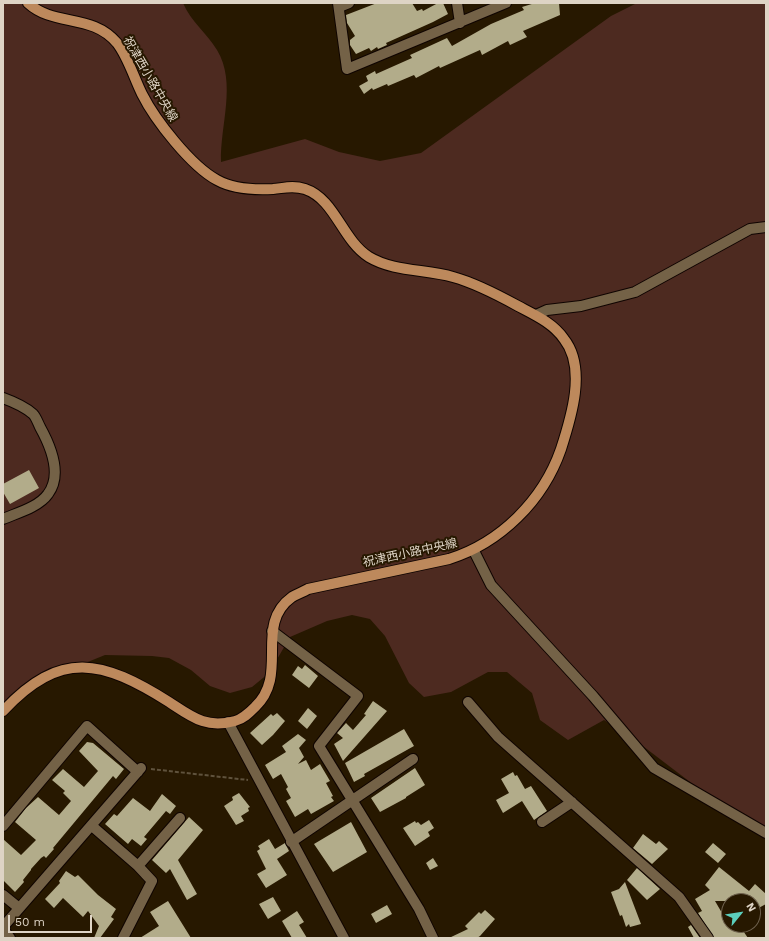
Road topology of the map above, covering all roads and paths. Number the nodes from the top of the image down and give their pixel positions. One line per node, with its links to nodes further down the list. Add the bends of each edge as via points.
1 (28, 3): 8 (main road, 祝津西小路中央線, via 35,10 47,15 82,21 100,28 117,43 143,97 164,129 201,169 216,180 233,187 252,189 290,186 306,189 326,202 357,248 369,257 384,265 453,277 506,299)
2 (349, 3): 5 (street)
3 (457, 3): 6 (street)
4 (506, 3): 6 (street)
5 (339, 5): 6 (street, via 347,69)
6 (460, 23)
7 (766, 227): 8 (street, via 750,229 635,292 580,306 547,310)
8 (536, 315): 11 (main road, 祝津西小路中央線, via 555,328 572,353 576,383 566,432 547,481 536,497 498,534)
9 (3, 398): 10 (street, via 19,404 34,415 51,446 55,470 48,496)
10 (3, 519)
11 (474, 551): 12 (main road, 祝津西小路中央線, via 449,559 308,589 292,597 281,608); 25 (street, via 491,585 593,696 654,768)
12 (272, 631): 15 (main road, 祝津西小路中央線, via 271,680 267,693 260,703 241,718); 19 (street, via 358,696 319,746)
13 (468, 702): 20 (street, via 498,737)
14 (3, 711): 15 (main road, 祝津西小路中央線, via 34,683 64,669 85,668 102,669 123,675 203,722)
15 (228, 722): 18 (street)
16 (413, 759): 19 (street)
17 (140, 770): 18 (path); 23 (street, via 87,726); 24 (street)
18 (260, 781): 26 (street)
19 (353, 800): 26 (street); 34 (street, via 420,910)
20 (572, 802): 22 (street); 35 (street, via 679,897)
21 (180, 818): 27 (street)
22 (542, 822)
23 (3, 826)
24 (92, 826): 27 (street); 29 (street)
25 (766, 833)
26 (291, 842): 33 (street)
27 (138, 866): 32 (street, via 152,882)
28 (3, 895): 29 (street)
29 (19, 908): 30 (street)
30 (3, 928): 31 (street)
31 (10, 938)
32 (123, 938)
33 (344, 938)
34 (433, 938)
35 (708, 938)

